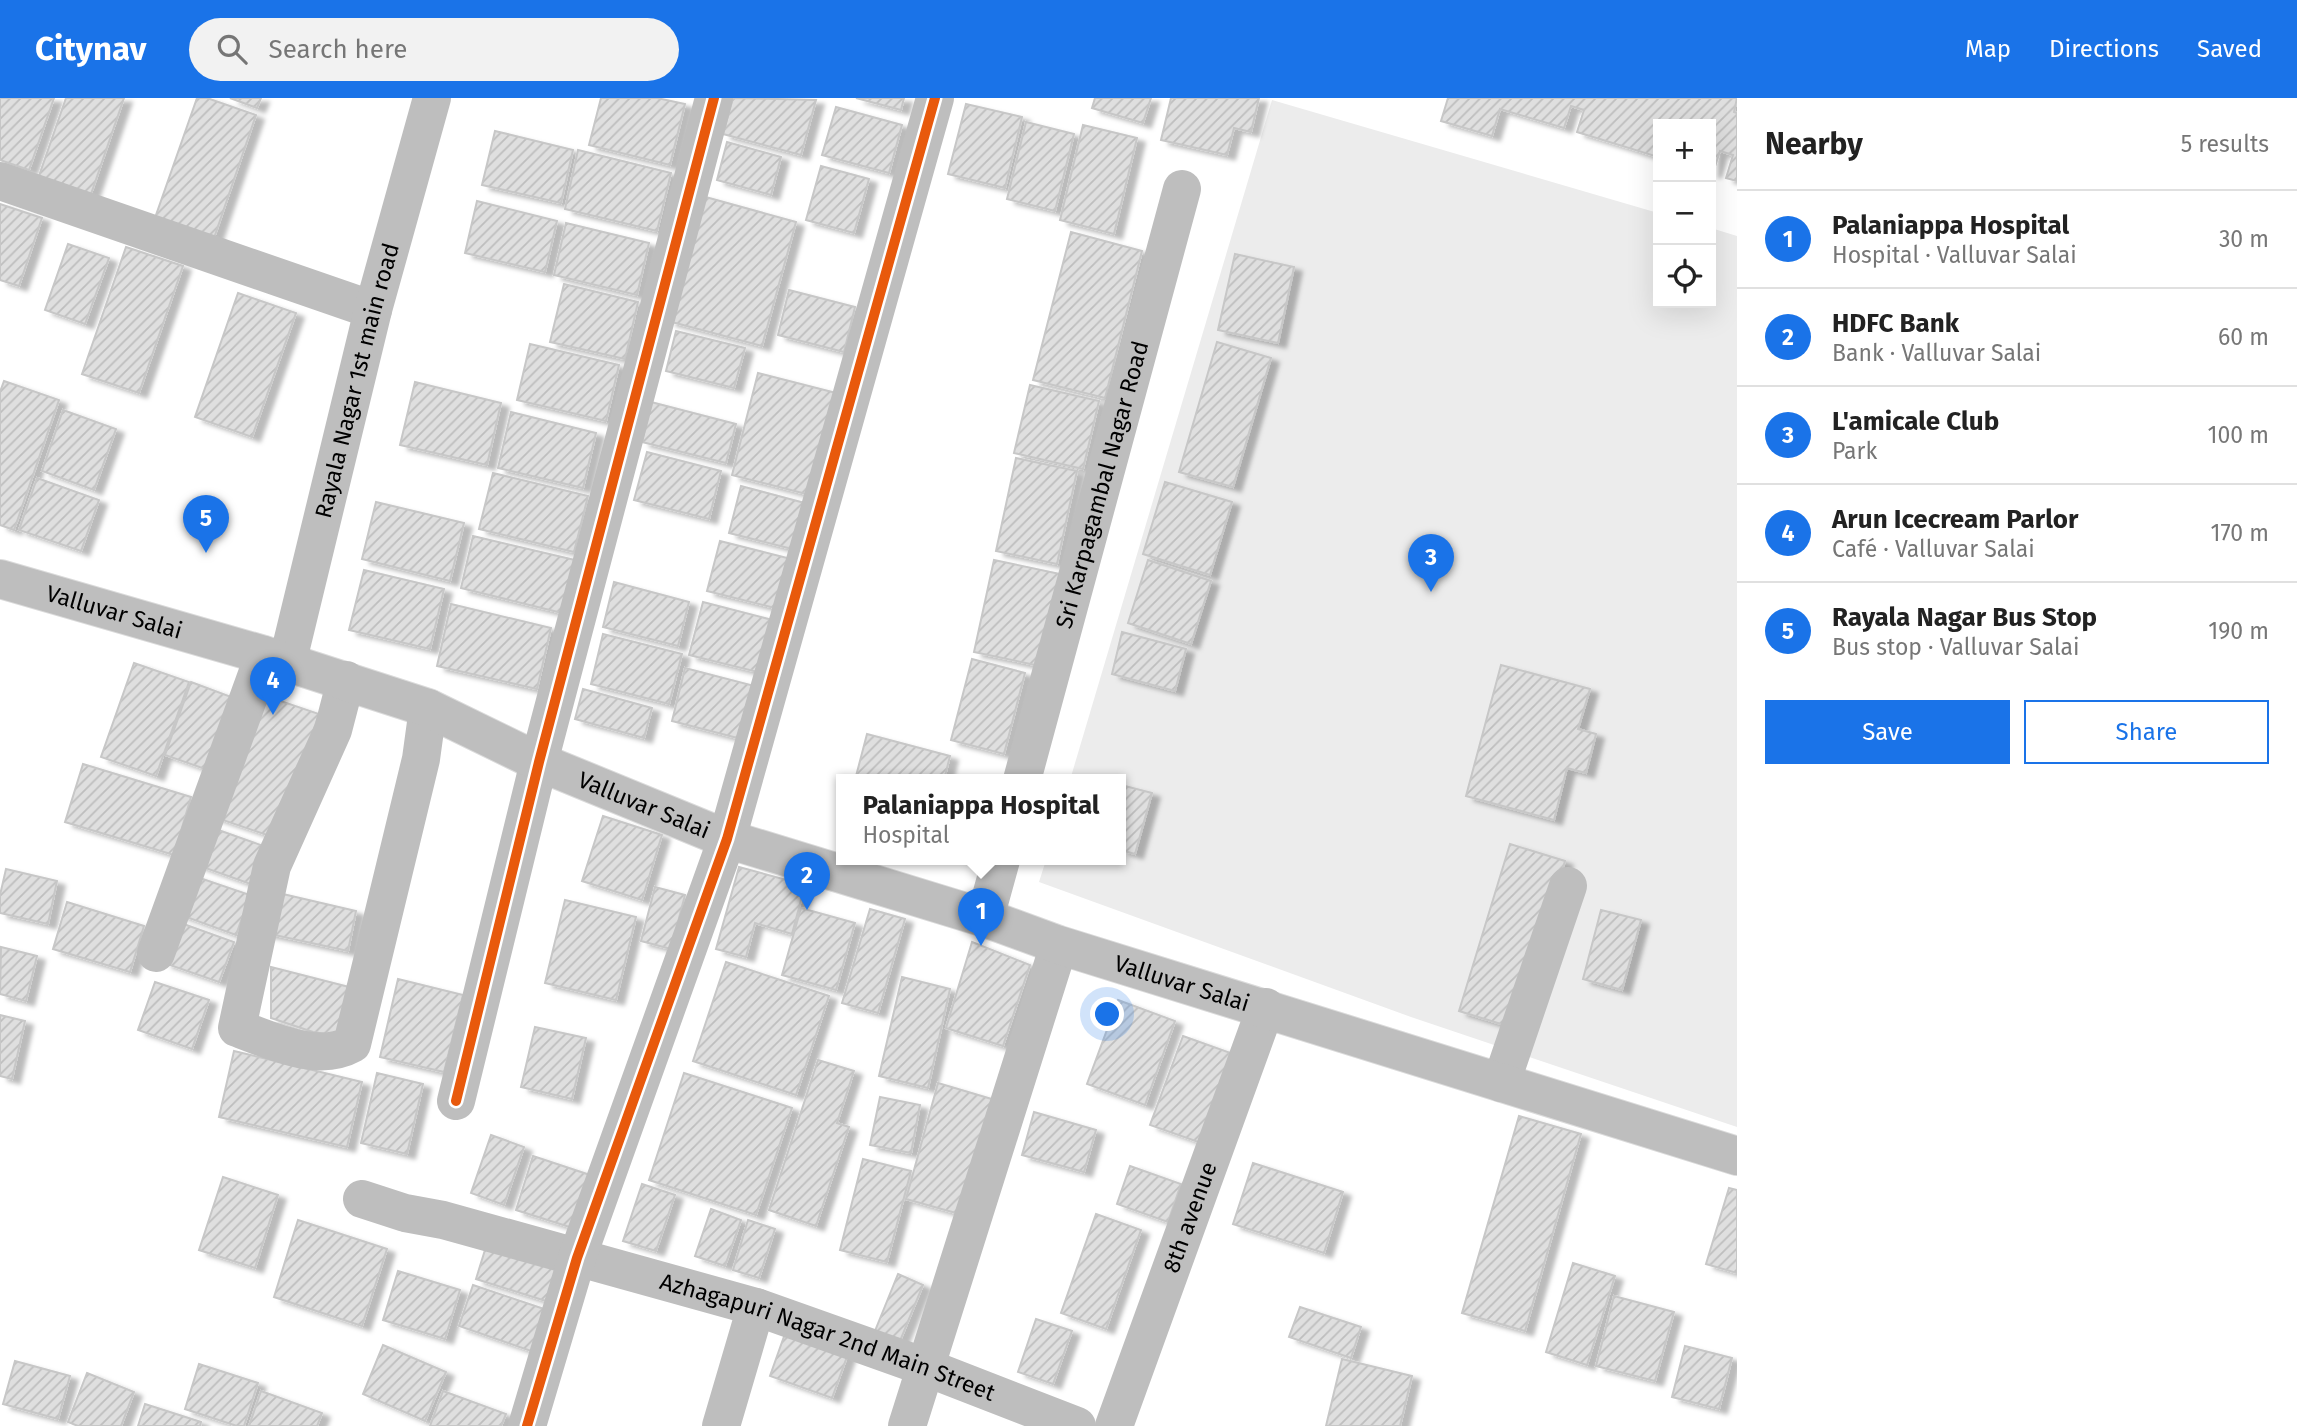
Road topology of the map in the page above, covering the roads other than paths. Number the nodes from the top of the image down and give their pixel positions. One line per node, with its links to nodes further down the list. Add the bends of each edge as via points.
1 (432, 98): 6 (street, Rayala Nagar 1st main road)
2 (714, 98): 11 (street)
3 (935, 98): 13 (street)
4 (0, 181): 6 (street)
5 (1182, 189): 12 (street, Sri Karpagambal Nagar Road)
6 (373, 310): 8 (street, Rayala Nagar 1st main road)
7 (0, 579): 8 (street, Valluvar Salai)
8 (276, 660): 9 (street, Valluvar Salai); 18 (street, Rayala Nagar 1st main road)
9 (346, 680): 10 (street, Valluvar Salai); 10 (street, via 333,730 272,866 237,1028 274,1042 339,1052 352,1044 421,759)
10 (428, 708): 11 (street, Valluvar Salai)
11 (539, 762): 13 (street, Valluvar Salai); 21 (street)
12 (1025, 774)
13 (727, 839): 16 (street, Valluvar Salai); 24 (street)
14 (1000, 865): 16 (street)
15 (1568, 886): 20 (street)
16 (985, 918): 17 (street, Valluvar Salai)
17 (1059, 945): 19 (street, Valluvar Salai); 26 (street)
18 (156, 953)
19 (1266, 1007): 20 (street, Valluvar Salai); 31 (street, 8th avenue)
20 (1501, 1083): 22 (street, Valluvar Salai)
21 (456, 1101)
22 (1737, 1156)
23 (362, 1199): 24 (street, Azhagapuri Nagar 2nd Main Street)
24 (577, 1258): 25 (street, Azhagapuri Nagar 2nd Main Street); 27 (street)
25 (755, 1307): 26 (street, Azhagapuri Nagar 2nd Main Street); 28 (street)
26 (925, 1367): 29 (street); 30 (street, Azhagapuri Nagar 2nd Main Street)
27 (527, 1426)
28 (721, 1426)
29 (908, 1426)
30 (1077, 1426)
31 (1114, 1426)

